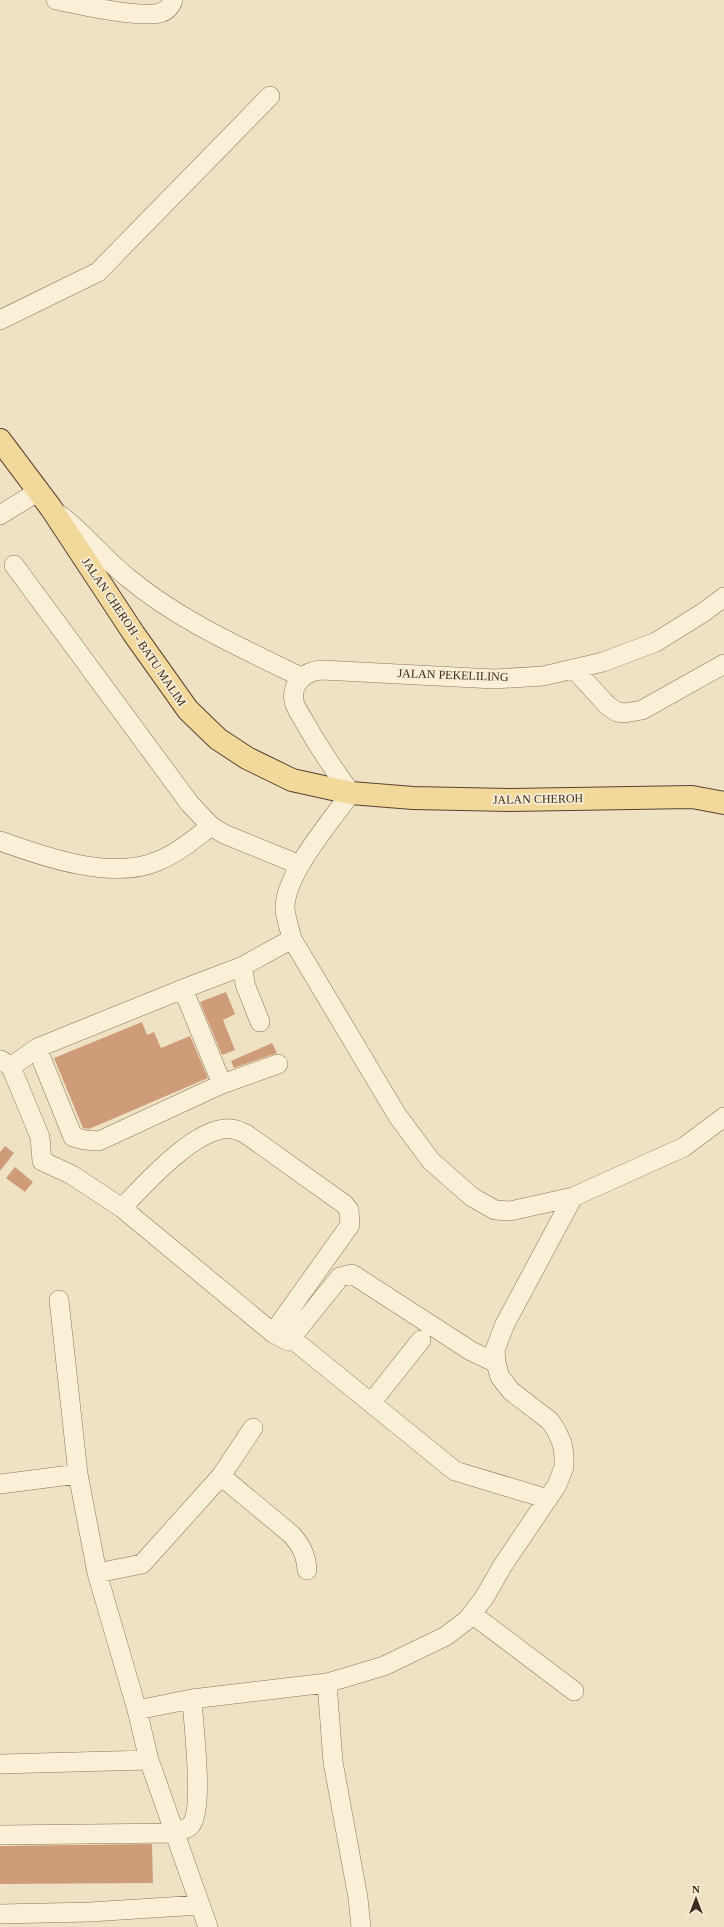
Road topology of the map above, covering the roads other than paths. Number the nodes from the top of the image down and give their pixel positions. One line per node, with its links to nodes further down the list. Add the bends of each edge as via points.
1 (56, 0): 2 (street, via 140,13 161,12 168,9)
2 (173, 0)
3 (270, 96): 4 (street, via 98,272)
4 (0, 320)
5 (0, 440): 6 (main road, JALAN CHEROH - BATU MALIM)
6 (45, 500): 7 (street); 12 (street, via 127,577 162,603 214,633); 13 (main road, JALAN CHEROH - BATU MALIM, via 188,710 218,739 247,758 292,780)
7 (0, 515)
8 (14, 565): 15 (street, via 190,804)
9 (724, 597): 11 (street, JALAN PEKELILING, via 656,642 603,662)
10 (724, 664): 11 (street, via 642,710 625,713 617,712 608,706)
11 (574, 669): 12 (street, JALAN PEKELILING, via 543,676 494,679 322,670 312,670)
12 (301, 677): 13 (street, via 293,691 294,703 320,750)
13 (351, 793): 14 (main road, JALAN CHEROH, via 413,798 510,800 692,797); 17 (street)
14 (724, 802)
15 (211, 826): 16 (street, via 183,848 157,862 130,868 110,869 71,862 43,856); 17 (street, via 224,834)
16 (0, 841)
17 (300, 865): 18 (street, via 286,900 285,910)
18 (292, 939): 19 (street); 28 (street, via 397,1115 432,1161 472,1197 495,1210 510,1211)
19 (243, 966): 20 (street); 21 (street, via 245,984)
20 (182, 988): 22 (street); 26 (street)
21 (260, 1022)
22 (37, 1048): 23 (street); 26 (street, via 73,1137 85,1140 98,1141)
23 (5, 1064): 25 (street); 29 (street, via 40,1137 42,1161 72,1175)
24 (278, 1064): 26 (street)
25 (0, 1083)
26 (222, 1084)
27 (724, 1118): 28 (street, via 684,1147)
28 (573, 1197): 34 (street, via 505,1324 498,1340)
29 (122, 1208): 31 (street); 31 (street, via 172,1157 203,1137 223,1129 246,1134 344,1204 349,1210 350,1225)
30 (59, 1300): 37 (street)
31 (273, 1333): 32 (street, via 283,1340 288,1341)
32 (292, 1338): 34 (street, via 340,1277 352,1274 471,1351); 35 (street)
33 (421, 1340): 35 (street)
34 (496, 1363): 40 (street, via 500,1377 510,1391 550,1421 562,1443 564,1468)
35 (371, 1403): 40 (street, via 455,1471)
36 (253, 1428): 38 (street)
37 (78, 1474): 39 (street); 42 (street)
38 (221, 1476): 41 (street, via 292,1535 302,1547); 42 (street, via 142,1564)
39 (0, 1484)
40 (548, 1499): 43 (street)
41 (307, 1570)
42 (97, 1573): 47 (street)
43 (472, 1614): 44 (street, via 446,1636 384,1666); 45 (street)
44 (327, 1683): 46 (street); 56 (street, via 333,1762)
45 (574, 1691)
46 (192, 1699): 47 (street); 50 (street, via 197,1803 190,1826)
47 (136, 1710): 48 (street)
48 (149, 1760): 49 (street); 50 (street)
49 (0, 1764)
50 (176, 1833): 51 (street); 52 (street)
51 (0, 1835)
52 (200, 1905): 54 (street); 55 (street)
53 (0, 1914): 54 (street)
54 (90, 1920)
55 (208, 1927)
56 (361, 1927)

